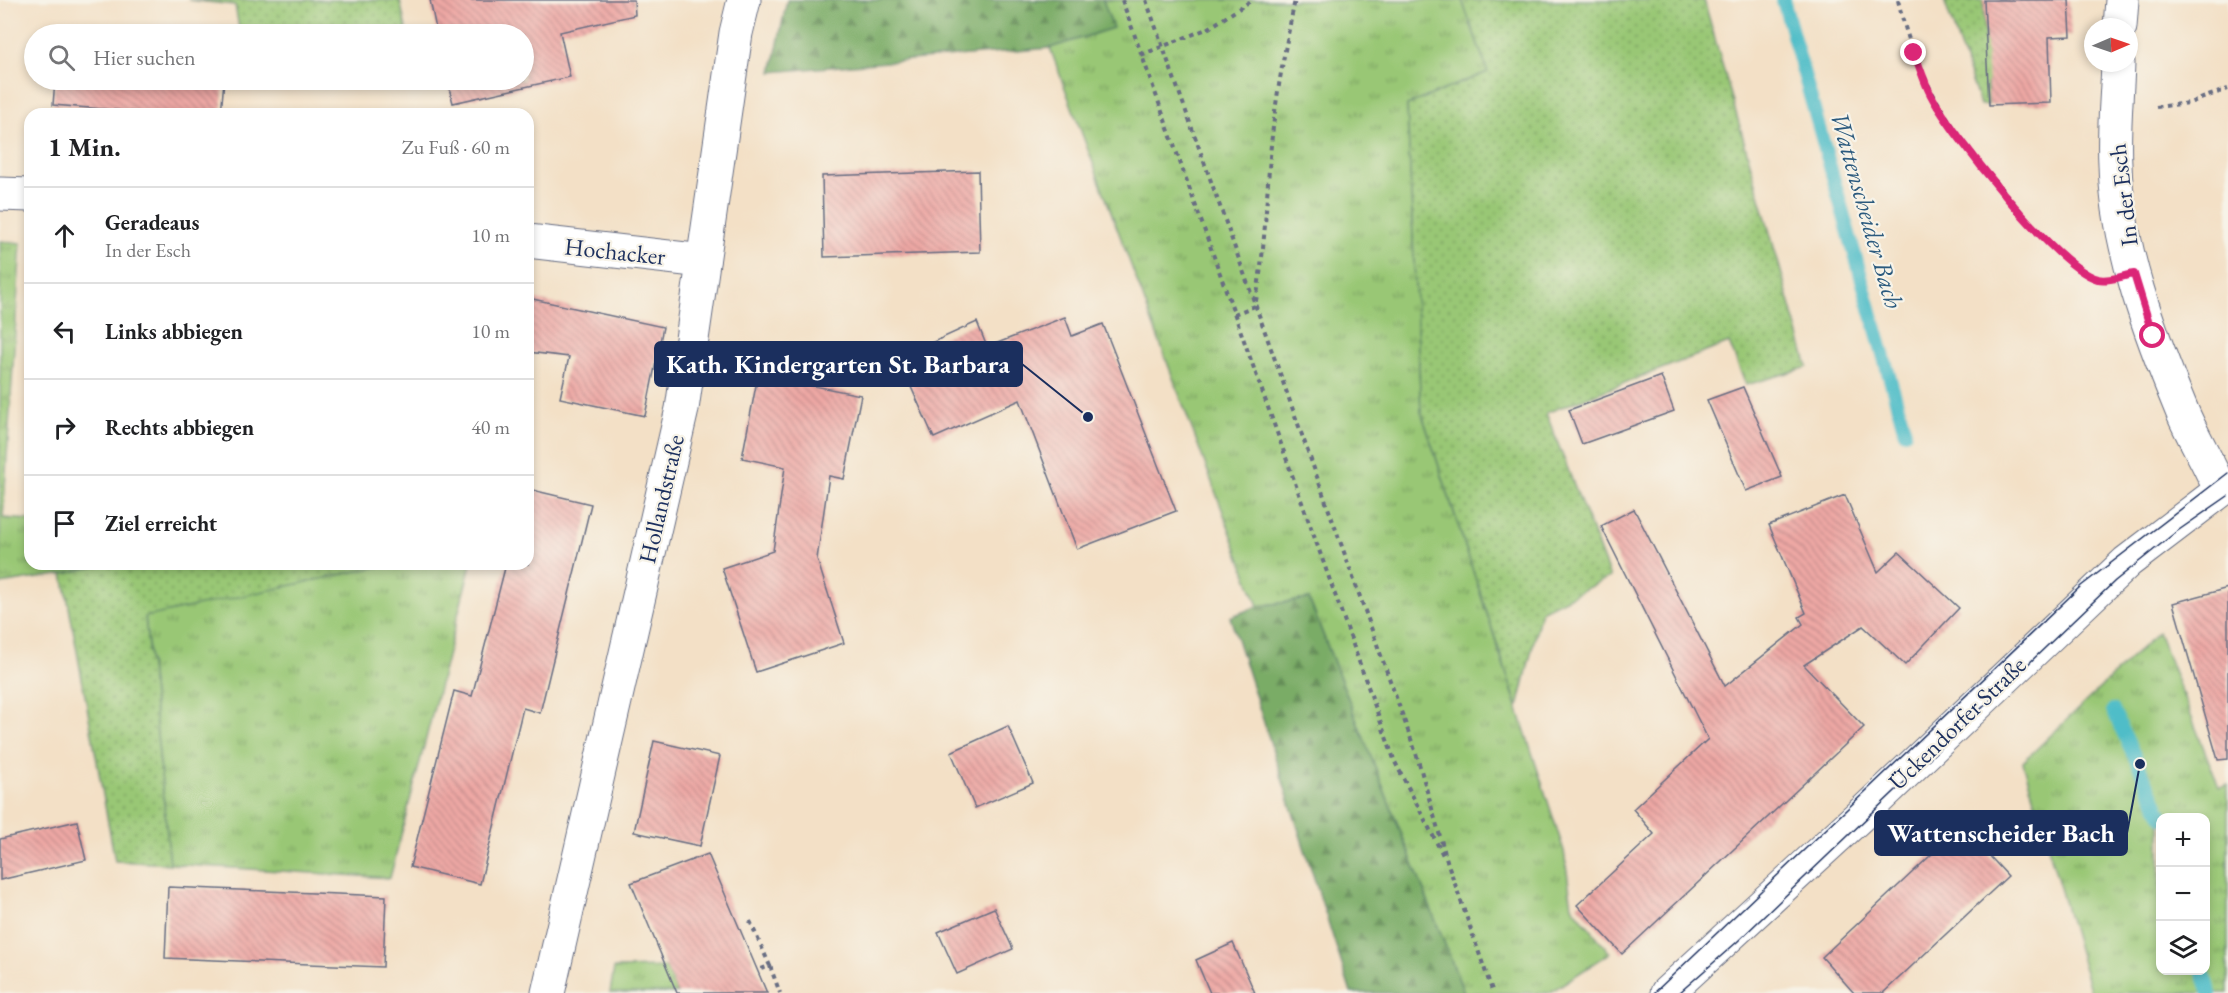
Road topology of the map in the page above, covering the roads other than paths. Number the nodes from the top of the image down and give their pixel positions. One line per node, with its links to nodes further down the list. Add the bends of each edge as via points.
1 (744, 0): 8 (street, Hollandstraße)
2 (2122, 0): 3 (street)
3 (2121, 18)
4 (2118, 72): 9 (street, In der Esch, via 2115,165 2134,274 2178,402)
5 (0, 194): 6 (street)
6 (24, 195)
7 (534, 242): 8 (street, Hochacker)
8 (703, 261): 10 (street, Hollandstraße, via 682,408)
9 (2224, 487): 11 (street, Ückendorfer Straße, via 2127,562)
10 (548, 993)
11 (1667, 993)

